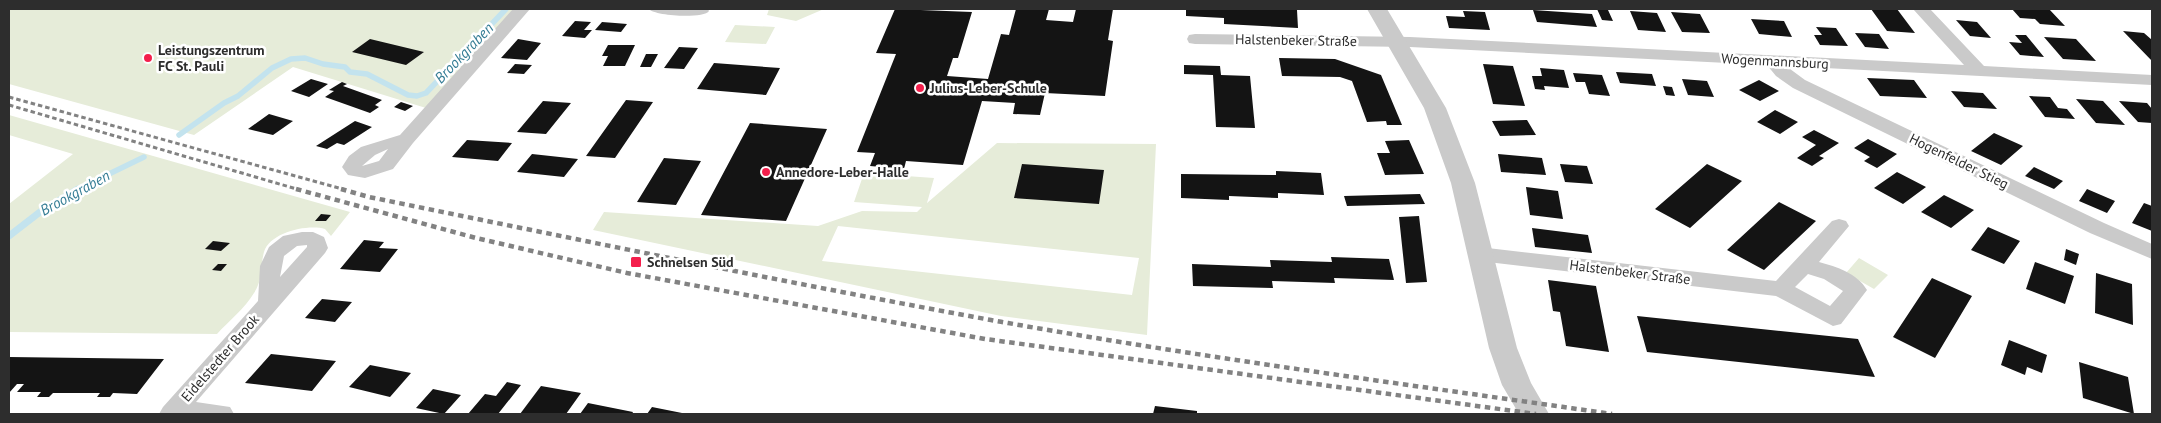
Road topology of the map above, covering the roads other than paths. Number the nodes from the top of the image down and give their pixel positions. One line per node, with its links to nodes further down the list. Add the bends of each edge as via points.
1 (522, 9): 11 (street)
2 (657, 9): 5 (street)
3 (1377, 9): 7 (street)
4 (1921, 9): 9 (street)
5 (701, 11)
6 (1195, 39): 7 (street, Halstenbeker Straße)
7 (1397, 42): 8 (street, Wogenmannsburg); 14 (street, via 1438,118 1463,183)
8 (1772, 61): 9 (street, Wogenmannsburg); 13 (street, Hogenfelder Stieg, via 1799,84)
9 (1979, 71): 10 (street, Wogenmannsburg)
10 (2152, 80)
11 (406, 138)
12 (1839, 226): 15 (street)
13 (2152, 252)
14 (1479, 254): 16 (street, Halstenbeker Straße); 20 (street, via 1502,348)
15 (1804, 266): 16 (street); 16 (street, Halstenbeker Straße, via 1843,278 1856,290 1833,318)
16 (1781, 289)
17 (269, 301): 18 (street, Eidelstedter Brook)
18 (173, 413): 19 (street, via 205,411)
19 (222, 414)
20 (1534, 414)

